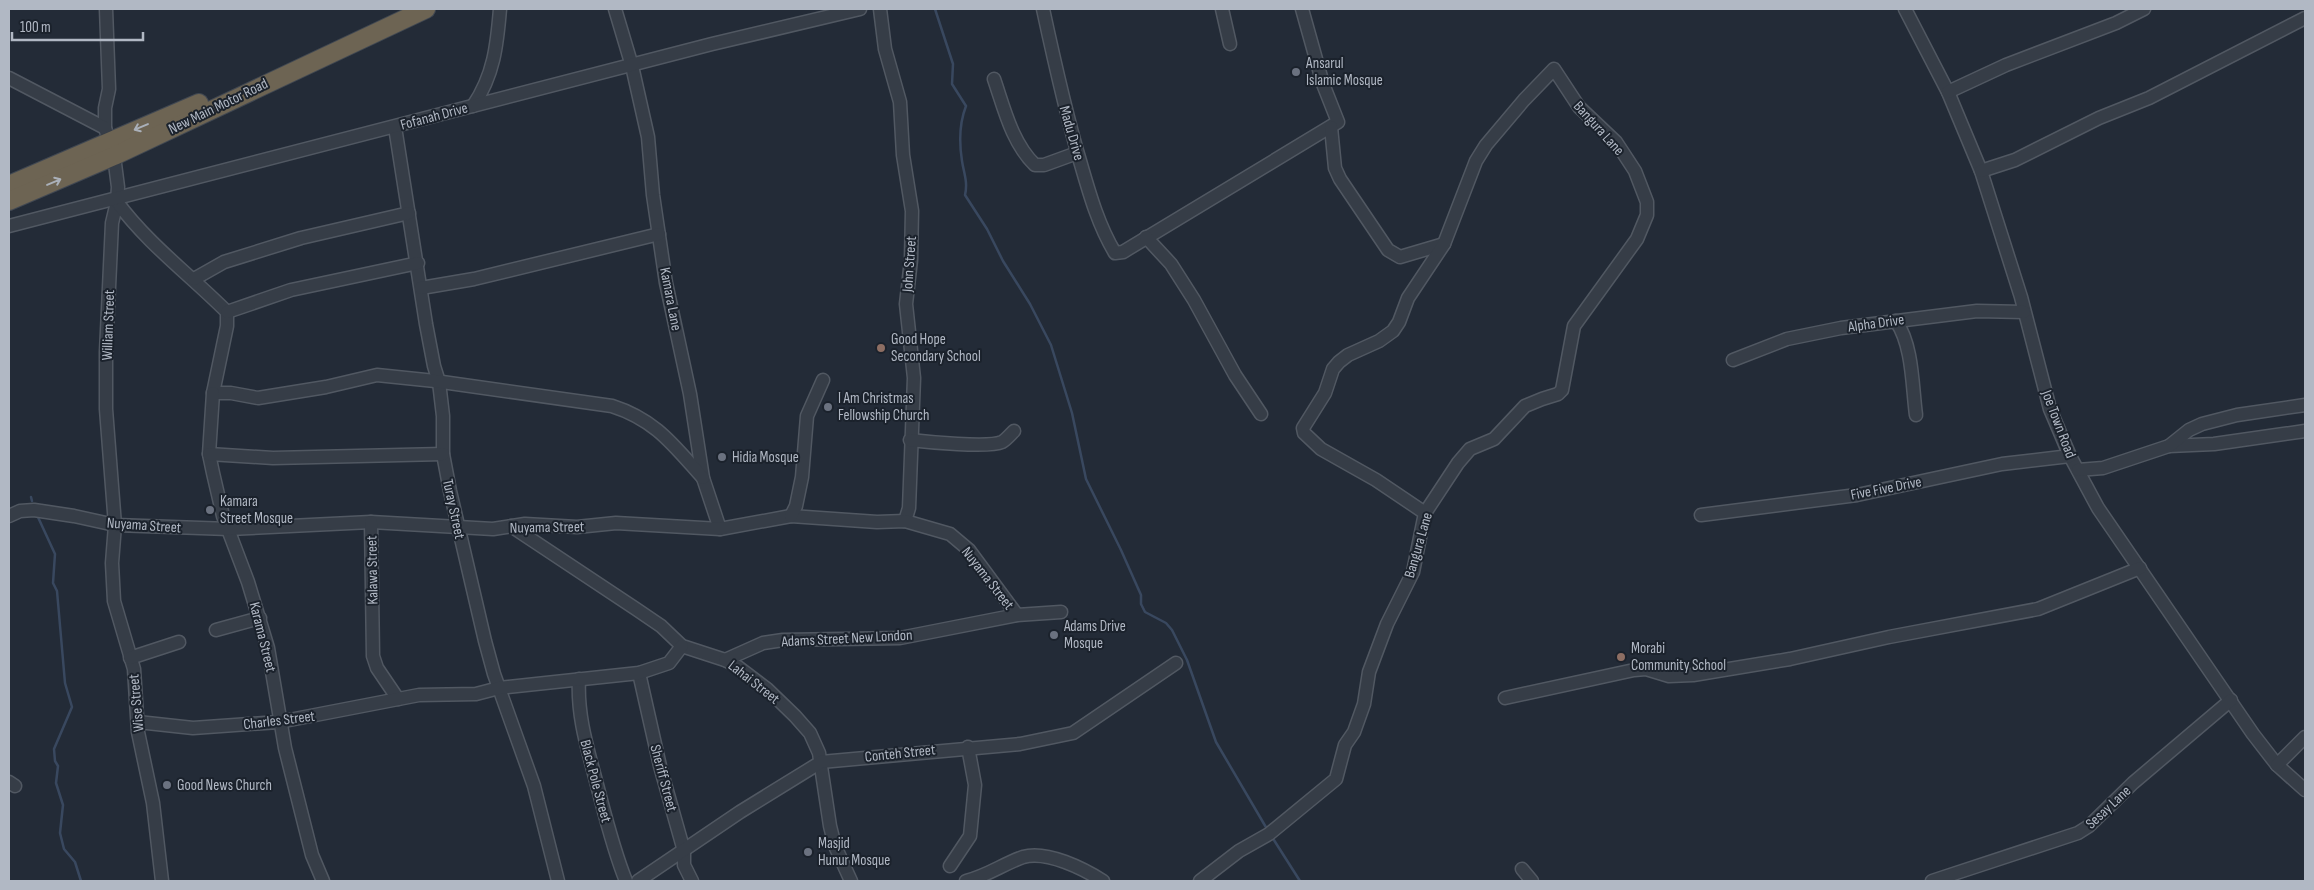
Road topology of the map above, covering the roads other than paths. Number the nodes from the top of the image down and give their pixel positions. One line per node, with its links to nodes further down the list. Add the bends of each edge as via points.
1 (106, 9): 22 (street, William Street, via 109,89 105,108)
2 (410, 9): 22 (highway, New Main Motor Road, one-way to 22)
3 (426, 9): 22 (highway, New Main Motor Road)
4 (500, 9): 19 (street, via 490,74 485,89)
5 (615, 9): 15 (street, Kamara Lane)
6 (860, 9): 15 (street, Fofanah Drive)
7 (880, 9): 48 (street, John Street, via 885,49 900,102 903,156 912,211 906,304 914,378)
8 (1043, 9): 23 (street, Madu Drive)
9 (1222, 9): 14 (street)
10 (1302, 9): 21 (street, via 1323,84 1338,122)
11 (1905, 9): 18 (street, Joe Town Road)
12 (2144, 9): 18 (street)
13 (2305, 18): 24 (street, via 2149,98 2082,126 2015,160)
14 (1230, 44)
15 (632, 66): 19 (street, Fofanah Drive); 30 (street, Kamara Lane, via 650,151)
16 (9, 78): 22 (street)
17 (994, 79): 23 (street, via 1009,124 1025,156 1035,165)
18 (1948, 92): 24 (street, Joe Town Road)
19 (473, 106): 20 (street, Fofanah Drive)
20 (395, 127): 26 (street, Fofanah Drive); 28 (street, Turay Street)
21 (1330, 128): 31 (street); 32 (street, via 1335,168 1340,179 1388,250 1400,257)
22 (110, 142): 25 (highway, New Main Motor Road); 26 (street, William Street); 27 (highway, New Main Motor Road, one-way to 22)
23 (1077, 153): 31 (street, Madu Drive, via 1089,193 1115,253 1123,252)
24 (1981, 171): 37 (street, Joe Town Road)
25 (9, 185)
26 (118, 199): 29 (street, Fofanah Drive); 34 (street, via 172,262); 61 (street, William Street, via 112,223 106,352 106,409)
27 (9, 201)
28 (409, 213): 33 (street, Turay Street); 34 (street, via 301,238 224,262)
29 (9, 226)
30 (659, 234): 35 (street); 54 (street, Kamara Lane)
31 (1146, 237): 44 (street, via 1171,264)
32 (1444, 244): 55 (street, via 1412,292 1393,331 1339,362 1333,369 1325,393 1303,428 1321,449); 55 (street, Bangura Lane, via 1476,161 1486,145 1554,69 1579,107 1616,142 1634,171 1647,202 1647,215 1637,239 1574,326 1562,390 1526,406 1494,439 1470,449)
33 (418, 263): 35 (street, Turay Street); 36 (street, via 291,290)
34 (194, 279): 36 (street)
35 (421, 288): 41 (street, Turay Street, via 434,366)
36 (227, 312): 42 (street, Karama Street)
37 (2024, 312): 38 (street, Alpha Drive, via 1977,311); 52 (street, Joe Town Road, via 2050,409)
38 (1896, 320): 39 (street, Alpha Drive, via 1787,339); 45 (street, via 1902,329 1910,362)
39 (1733, 360)
40 (823, 380): 58 (street, via 808,416 802,477)
41 (440, 382): 42 (street, via 377,375 258,398); 51 (street, Turay Street); 54 (street, via 612,406 633,413 668,439)
42 (213, 393): 50 (street, Karama Street)
43 (2305, 405): 49 (street, via 2237,415 2202,424)
44 (1261, 414)
45 (1916, 415)
46 (1014, 431): 48 (street, via 1002,442)
47 (2305, 431): 49 (street, via 2214,444)
48 (910, 440): 60 (street, John Street, via 909,508)
49 (2169, 446): 53 (street, via 2103,468)
50 (210, 454): 51 (street, via 273,458); 64 (street, Karama Street, via 223,516)
51 (443, 454): 63 (street, Turay Street)
52 (2070, 456): 53 (street, Joe Town Road); 56 (street, Five Five Drive, via 2002,464 1857,495)
53 (2078, 470): 66 (street, Joe Town Road, via 2098,508)
54 (703, 478): 65 (street, Kamara Lane)
55 (1425, 513): 101 (street, Bangura Lane, via 1413,572 1384,632 1370,672 1364,704 1354,732 1345,745 1336,779 1269,834 1239,851)
56 (1701, 515)
57 (9, 516): 61 (street, Nuyama Street, via 34,510)
58 (791, 516): 60 (street, Nuyama Street); 65 (street, Nuyama Street)
59 (370, 522): 63 (street, Nuyama Street); 64 (street, Nuyama Street); 80 (street, Kalawa Street, via 374,662)
60 (905, 522): 68 (street, Nuyama Street, via 950,534 969,550)
61 (115, 525): 64 (street, Nuyama Street); 73 (street, Wise Street, via 114,601)
62 (511, 526): 63 (street, Nuyama Street); 65 (street, Nuyama Street, via 616,524); 72 (street, Lahai Street, via 661,626)
63 (459, 528): 78 (street, Turay Street)
64 (229, 529): 69 (street, Karama Street)
65 (720, 530)
66 (2140, 568): 79 (street, via 2038,609 1790,659 1693,675 1669,676 1646,669 1634,670); 81 (street, Joe Town Road)
67 (1061, 612): 68 (street, Adams Street New London)
68 (1017, 615): 74 (street, Adams Street New London, via 900,638 763,643)
69 (260, 618): 70 (street); 83 (street, Karama Street, via 272,667)
70 (216, 630)
71 (179, 642): 73 (street)
72 (682, 646): 74 (street, Lahai Street); 76 (street, Charles Street, via 669,663)
73 (130, 658): 82 (street, Wise Street, via 134,669)
74 (725, 660): 86 (street, Lahai Street, via 767,688 795,716 810,734)
75 (1176, 663): 85 (street, Conteh Street, via 1072,733 1020,744)
76 (639, 673): 77 (street, Charles Street); 89 (street, Sheriff Street)
77 (579, 679): 78 (street, Charles Street); 95 (street, Black Pole Street, via 581,727 610,838)
78 (499, 688): 80 (street, Charles Street, via 476,694 419,695); 94 (street, Turay Street, via 534,786)
79 (1505, 698)
80 (398, 700): 83 (street, Charles Street)
81 (2231, 700): 87 (street, Joe Town Road); 103 (street, Sesay Lane, via 2078,834)
82 (138, 722): 83 (street, Charles Street, via 193,728); 92 (street, Wise Street, via 157,830)
83 (279, 722): 93 (street, Karama Street, via 310,848)
84 (2305, 737): 87 (street)
85 (968, 748): 86 (street, Conteh Street); 90 (street, via 975,785 970,836)
86 (820, 762): 89 (street, Conteh Street); 98 (street, Lahai Street, via 835,846)
87 (2277, 765): 88 (street, Joe Town Road)
88 (2305, 790)
89 (684, 851): 96 (street, Conteh Street); 97 (street, Sheriff Street, via 684,865)
90 (950, 866)
91 (1522, 869): 102 (street)
92 (162, 881)
93 (323, 881)
94 (558, 881)
95 (626, 881)
96 (638, 881)
97 (692, 881)
98 (851, 881)
99 (966, 881): 100 (street, via 983,877 1026,856 1040,855 1073,865)
100 (1103, 881)
101 (1200, 881)
102 (1532, 881)
103 (1932, 881)

